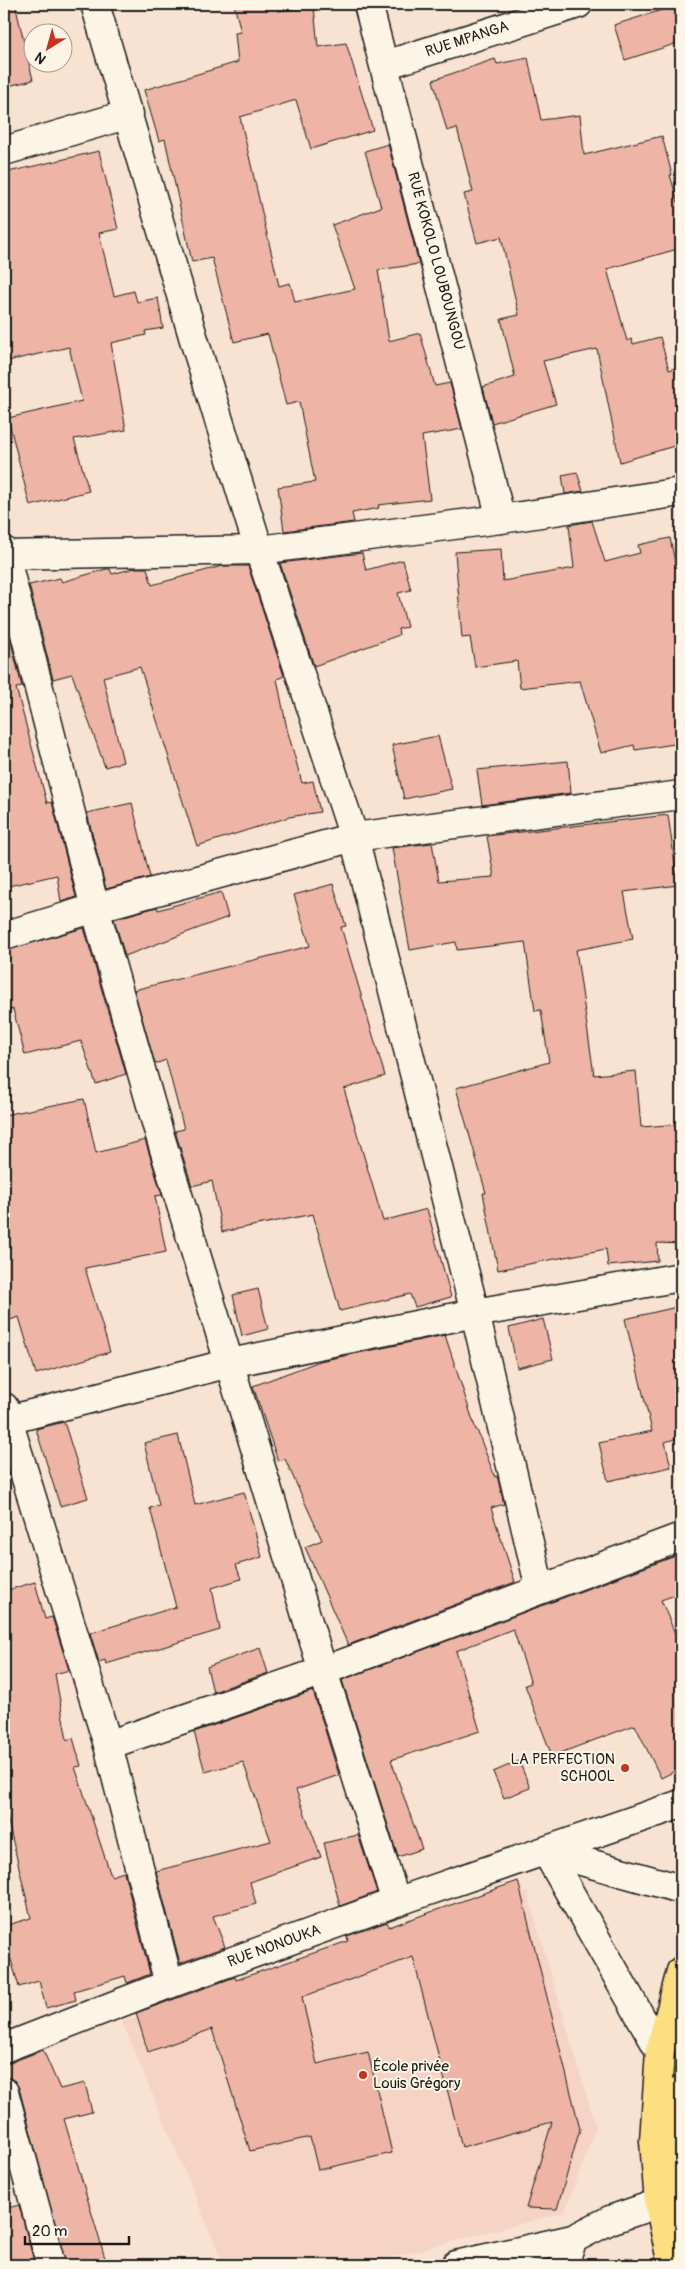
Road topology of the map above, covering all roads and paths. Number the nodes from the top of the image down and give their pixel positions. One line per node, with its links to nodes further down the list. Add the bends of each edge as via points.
1 (95, 4): 5 (street)
2 (368, 4): 4 (street, RUE KOKOLO LOUBOUNGOU)
3 (578, 4): 4 (street, RUE MPANGA)
4 (385, 65): 8 (street, RUE KOKOLO LOUBOUNGOU)
5 (129, 114): 6 (street); 9 (street, via 195,343)
6 (4, 151)
7 (681, 492): 8 (street)
8 (501, 519): 9 (street)
9 (260, 550): 10 (street); 12 (street)
10 (4, 553): 13 (street)
11 (681, 795): 12 (street)
12 (354, 836): 13 (street); 16 (street)
13 (96, 908): 14 (street); 17 (street, via 156,1126)
14 (4, 936)
15 (681, 1277): 16 (street)
16 (475, 1313): 17 (street); 20 (street)
17 (230, 1363): 18 (street); 21 (street)
18 (5, 1416): 22 (street)
19 (681, 1537): 20 (street)
20 (540, 1588): 21 (street)
21 (323, 1671): 22 (street); 26 (street)
22 (108, 1745): 28 (street)
23 (681, 1804): 24 (street, RUE NONOUKA)
24 (546, 1852): 25 (street); 26 (street, RUE NONOUKA); 30 (street)
25 (681, 1889)
26 (396, 1902): 28 (street, RUE NONOUKA)
27 (681, 1971): 30 (highway)
28 (169, 1984): 29 (street, RUE NONOUKA)
29 (4, 2048)
30 (660, 2050): 33 (highway, via 654,2141)
31 (681, 2091): 33 (highway)
32 (4, 2092): 35 (street)
33 (670, 2204): 34 (street, via 610,2220); 38 (highway)
34 (573, 2239): 36 (street); 37 (street)
35 (51, 2265)
36 (456, 2265)
37 (564, 2265)
38 (672, 2265)

